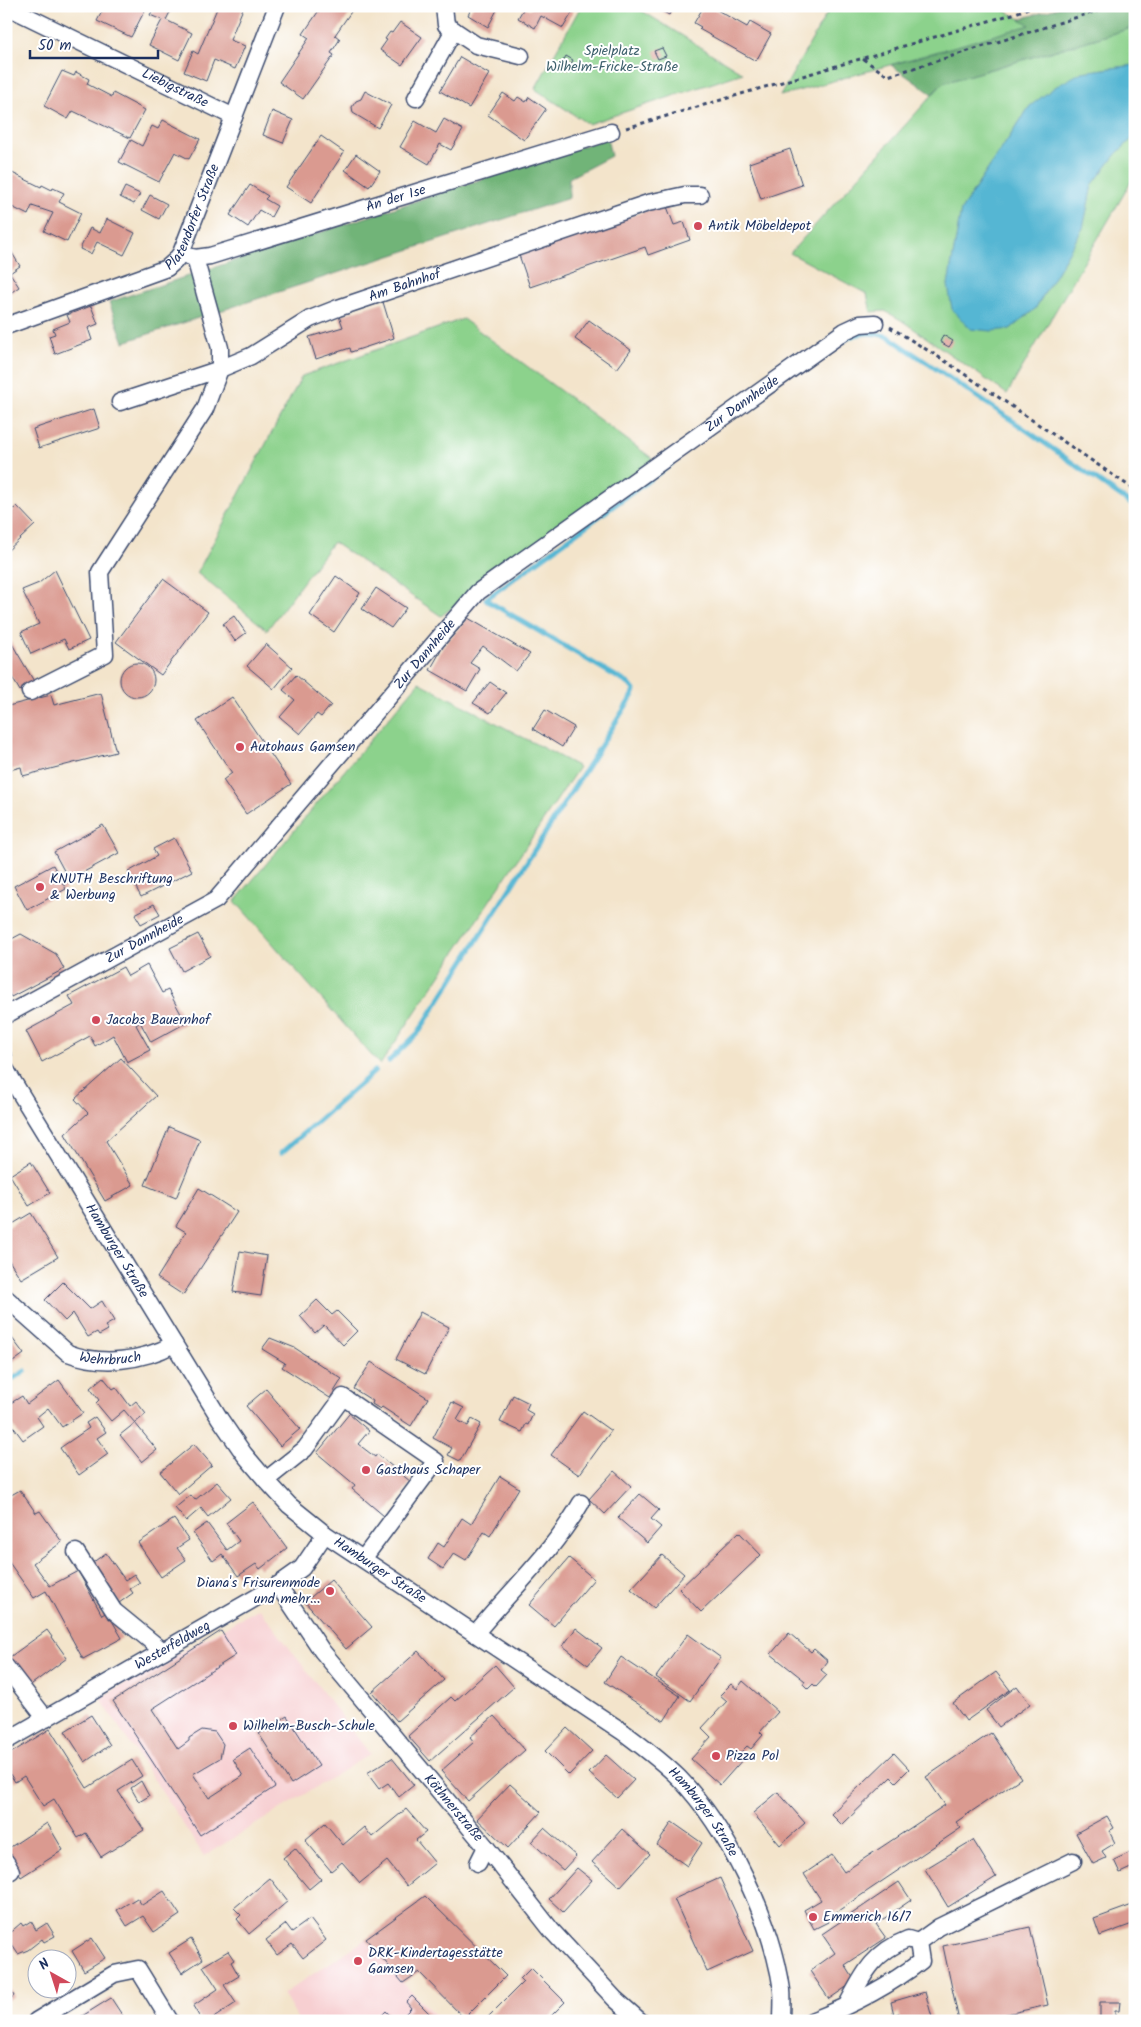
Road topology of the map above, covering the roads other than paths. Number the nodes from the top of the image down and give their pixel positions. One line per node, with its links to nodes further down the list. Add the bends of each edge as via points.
1 (6, 6): 7 (street, Liebigstraße)
2 (277, 6): 7 (street, Platendorfer Straße)
3 (444, 6): 4 (street, via 446,25)
4 (454, 30): 5 (street, via 476,45); 6 (street)
5 (521, 56)
6 (416, 98)
7 (234, 117): 10 (street, Platendorfer Straße)
8 (611, 132): 10 (street, An der Ise, via 220,253)
9 (700, 194): 13 (street, Am Bahnhof, via 648,203 310,318 251,356)
10 (188, 256): 12 (street, Platendorfer Straße, via 167,268); 13 (street, via 220,348)
11 (874, 323): 16 (street, Zur Dannheide, via 860,324 846,332 478,592 216,900)
12 (6, 326)
13 (220, 369): 14 (street, Am Bahnhof); 15 (street, via 205,409 100,572 105,654)
14 (120, 402)
15 (30, 692)
16 (6, 1015)
17 (6, 1070): 19 (street, Hamburger Straße)
18 (6, 1298): 19 (street, Wehrbruch, via 68,1353 77,1356 126,1359 160,1351)
19 (174, 1344): 20 (street, Hamburger Straße, via 220,1419)
20 (266, 1480): 22 (street, Hamburger Straße, via 289,1505); 24 (street, via 305,1449 343,1397 436,1460)
21 (581, 1503): 26 (street, via 556,1540)
22 (325, 1534): 24 (street, Hamburger Straße); 25 (street, Westerfeldweg, via 302,1568)
23 (76, 1552): 27 (street, via 114,1611)
24 (363, 1560): 26 (street, Hamburger Straße)
25 (278, 1585): 27 (street, Westerfeldweg); 31 (street, Köthnerstraße, via 322,1651)
26 (474, 1634): 39 (street, Hamburger Straße, via 658,1758 704,1806 730,1849 767,1930 782,1991)
27 (163, 1651): 29 (street, Westerfeldweg)
28 (6, 1667): 29 (street)
29 (46, 1719): 30 (street, Westerfeldweg)
30 (6, 1741)
31 (486, 1847): 33 (street); 38 (street, Köthnerstraße, via 552,1931)
32 (1073, 1861): 34 (street, via 939,1927)
33 (478, 1863)
34 (918, 1942): 35 (street, via 908,1938 891,1945 878,1956 865,1971); 35 (street, via 921,1961 880,1990)
35 (848, 2003): 40 (street)
36 (36, 2021): 37 (street, via 114,1974 138,1969)
37 (170, 2021)
38 (640, 2021)
39 (782, 2021)
40 (811, 2021)

